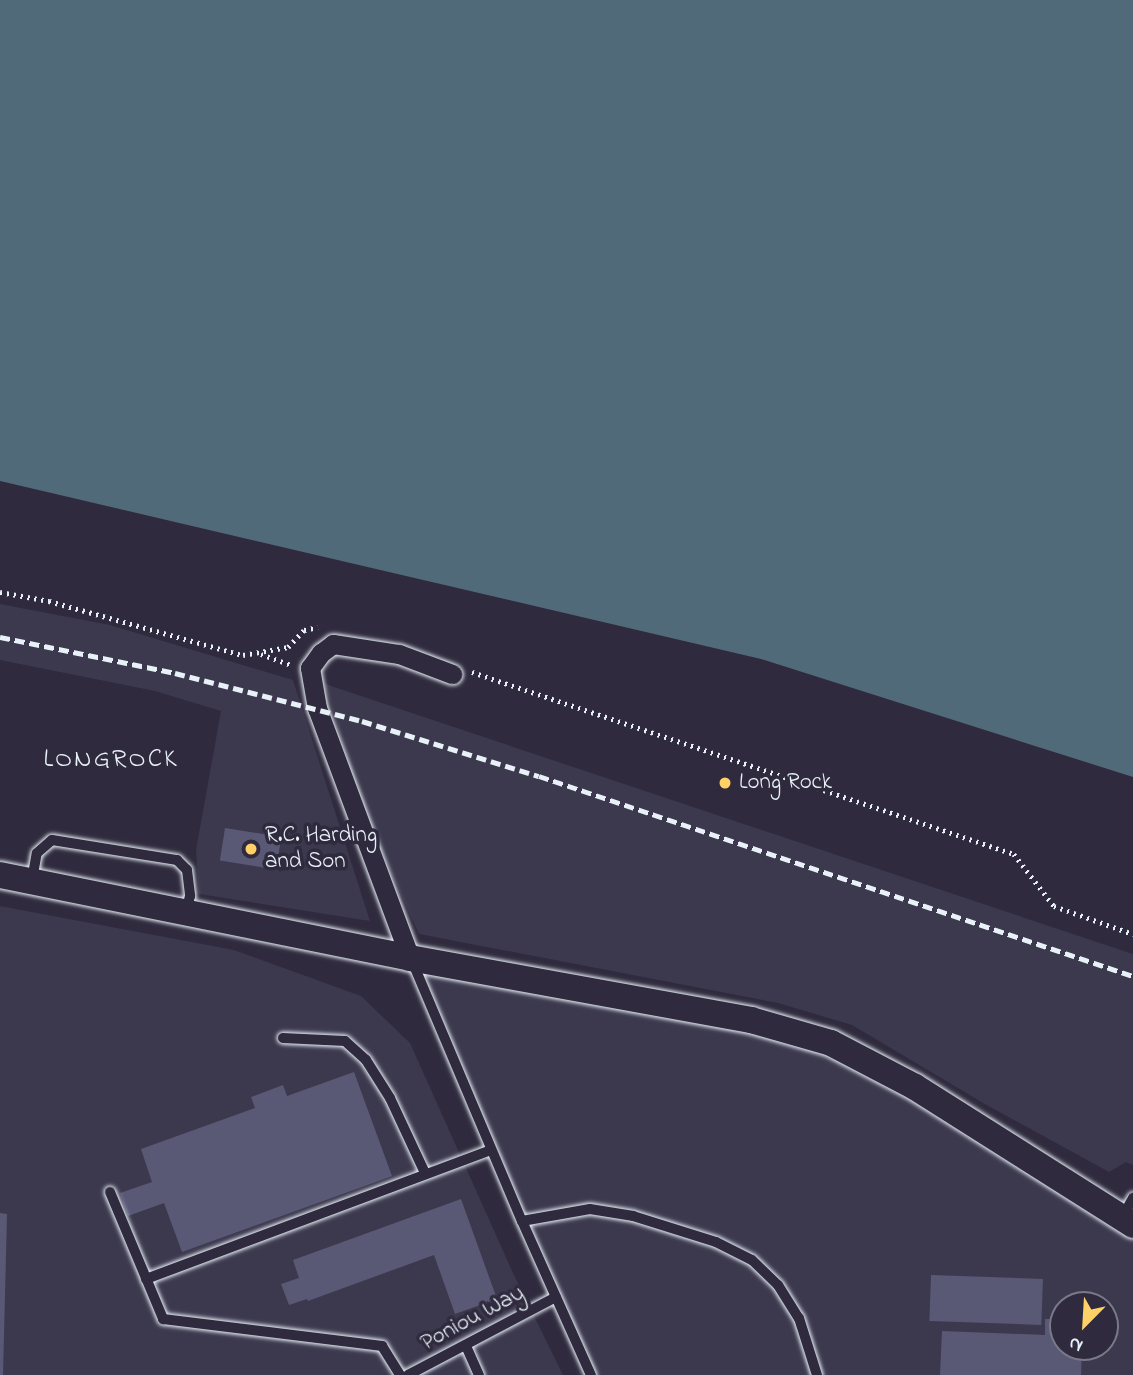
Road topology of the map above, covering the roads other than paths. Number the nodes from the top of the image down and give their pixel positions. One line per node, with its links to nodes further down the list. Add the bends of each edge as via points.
1 (461, 672): 5 (street, via 399,654 333,644 310,668 317,708)
2 (0, 875): 3 (street)
3 (32, 881): 4 (street); 4 (lane, via 37,853 52,840 177,860 187,870 190,896)
4 (186, 912): 5 (street)
5 (410, 958): 7 (lane); 10 (street, via 751,1020 831,1043 915,1087)
6 (283, 1038): 8 (lane, via 345,1041 366,1060 390,1098)
7 (491, 1150): 8 (lane); 11 (lane)
8 (425, 1173): 12 (lane)
9 (110, 1192): 12 (lane)
10 (1129, 1214)
11 (522, 1221): 13 (lane); 19 (lane, via 590,1209 633,1216 716,1242 752,1260 778,1285 799,1318)
12 (146, 1279): 15 (lane, via 163,1319 382,1346)
13 (556, 1297): 14 (lane, Poniou Way); 18 (lane)
14 (466, 1346): 16 (lane, Poniou Way); 17 (lane)
15 (400, 1375)
16 (408, 1375)
17 (479, 1375)
18 (591, 1375)
19 (817, 1375)

